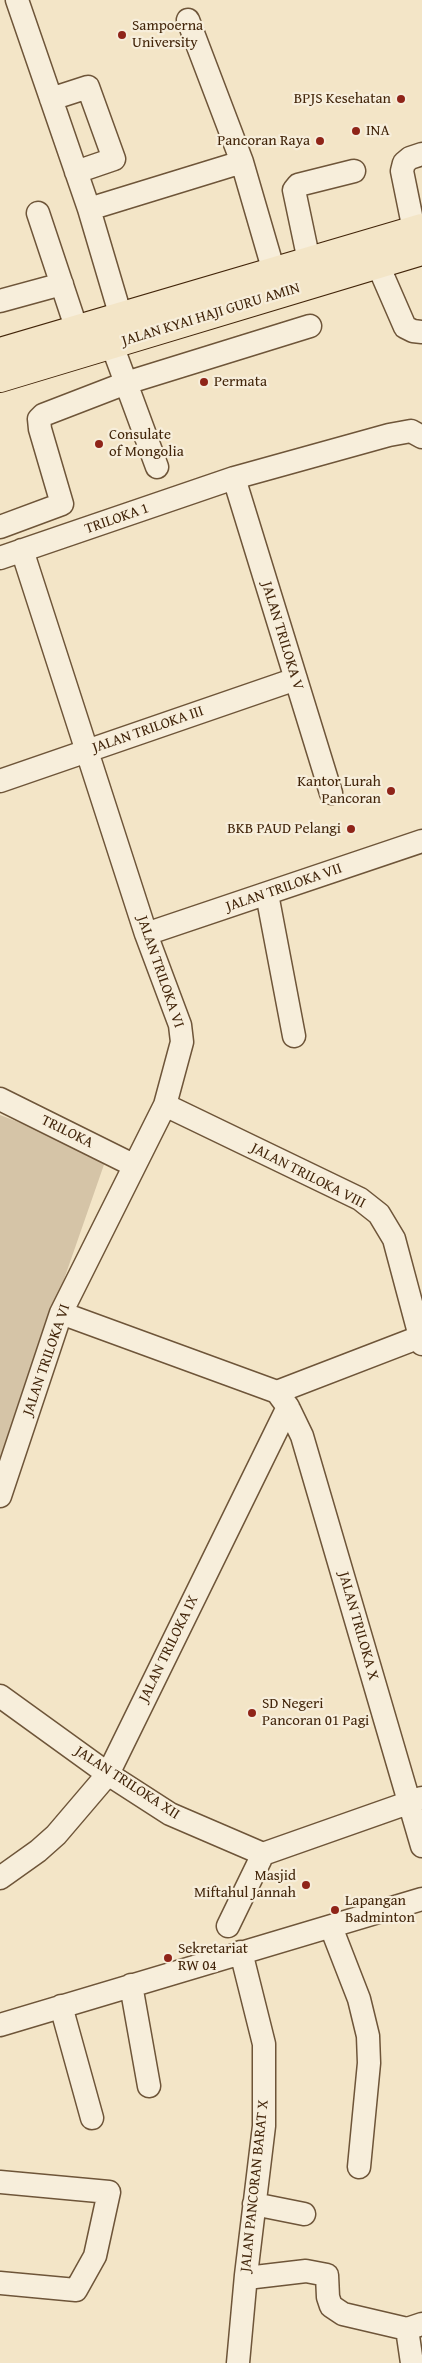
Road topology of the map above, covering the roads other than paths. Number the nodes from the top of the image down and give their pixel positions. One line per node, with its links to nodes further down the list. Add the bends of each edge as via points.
1 (17, 0): 3 (street)
2 (188, 20): 5 (street)
3 (51, 99): 7 (street); 7 (street, via 88,87 114,159)
4 (422, 154): 10 (street, via 404,163 402,171)
5 (242, 162): 8 (street); 12 (street)
6 (354, 171): 11 (street, via 298,185 294,190)
7 (76, 172): 8 (street)
8 (89, 209): 16 (street)
9 (38, 213): 14 (street)
10 (419, 236): 11 (main road, JALAN KYAI HAJI GURU AMIN); 13 (main road, JALAN KYAI HAJI GURU AMIN)
11 (309, 261): 12 (main road, JALAN KYAI HAJI GURU AMIN)
12 (274, 272): 16 (main road, JALAN KYAI HAJI GURU AMIN)
13 (382, 274): 19 (street, via 405,327 413,332); 20 (main road, JALAN KYAI HAJI GURU AMIN)
14 (62, 284): 15 (street); 18 (street)
15 (0, 301)
16 (121, 317): 18 (main road, JALAN KYAI HAJI GURU AMIN)
17 (310, 326): 23 (street)
18 (77, 330): 21 (main road, JALAN KYAI HAJI GURU AMIN)
19 (422, 332)
20 (115, 351): 22 (main road, JALAN KYAI HAJI GURU AMIN); 23 (street)
21 (0, 352)
22 (0, 378)
23 (126, 383): 25 (street); 27 (street, via 40,417 40,429 62,504)
24 (422, 437): 26 (street, TRILOKA 1, via 411,431 389,435)
25 (157, 467)
26 (234, 478): 28 (street, TRILOKA 1); 30 (street, JALAN TRILOKA V)
27 (0, 527)
28 (22, 550): 29 (street, TRILOKA 1); 31 (street, JALAN TRILOKA VI)
29 (0, 558)
30 (296, 679): 31 (street, JALAN TRILOKA III); 33 (street, JALAN TRILOKA V)
31 (88, 750): 32 (street, JALAN TRILOKA III); 36 (street, JALAN TRILOKA VI)
32 (0, 781)
33 (331, 793)
34 (422, 841): 35 (street, JALAN TRILOKA VII)
35 (267, 894): 36 (street, JALAN TRILOKA VII); 37 (street)
36 (146, 934): 39 (street, JALAN TRILOKA VI, via 180,1025 182,1042)
37 (294, 1036)
38 (0, 1099): 40 (street, TRILOKA)
39 (165, 1105): 40 (street, JALAN TRILOKA VI); 42 (street, JALAN TRILOKA VIII, via 360,1199 379,1214 394,1239)
40 (133, 1165): 41 (street, JALAN TRILOKA VI)
41 (62, 1312): 43 (street); 44 (street, JALAN TRILOKA VI)
42 (421, 1341): 43 (street)
43 (283, 1399): 46 (street, JALAN TRILOKA IX); 47 (street, JALAN TRILOKA X, via 302,1436)
44 (0, 1496)
45 (0, 1696): 46 (street, JALAN TRILOKA XII)
46 (108, 1774): 49 (street, JALAN TRILOKA XII, via 170,1814); 50 (street, JALAN TRILOKA IX, via 56,1835)
47 (416, 1800): 48 (street, JALAN TRILOKA X); 49 (street)
48 (422, 1846)
49 (263, 1854): 52 (street)
50 (0, 1878)
51 (422, 1899): 53 (street)
52 (228, 1926)
53 (331, 1927): 54 (street); 60 (street, via 359,1999 368,2036 369,2063)
54 (241, 1952): 55 (street); 62 (street, JALAN PANCORAN BARAT X, via 264,2044 264,2126)
55 (130, 1985): 56 (street); 58 (street)
56 (61, 2006): 57 (street); 59 (street)
57 (0, 2025)
58 (149, 2086)
59 (92, 2118)
60 (359, 2167)
61 (0, 2182): 65 (street, via 109,2192 95,2256 76,2290)
62 (254, 2204): 63 (street); 64 (street, JALAN PANCORAN BARAT X)
63 (304, 2214)
64 (246, 2275): 66 (street, via 255,2277 306,2271 327,2274 331,2306 343,2314); 67 (street, JALAN PANCORAN BARAT X)
65 (0, 2283)
66 (415, 2326): 68 (street)
67 (238, 2363)
68 (412, 2363)

